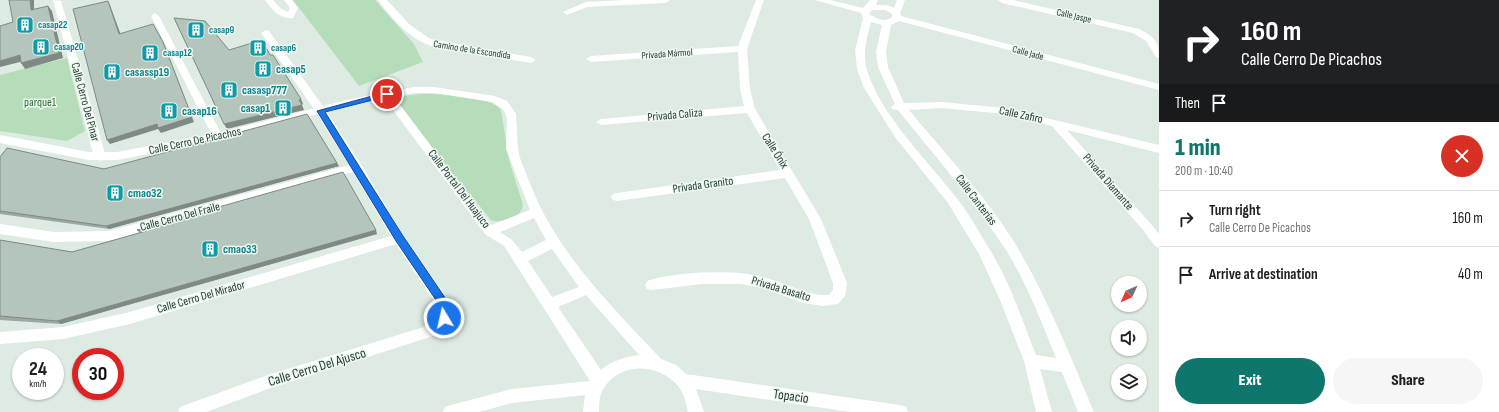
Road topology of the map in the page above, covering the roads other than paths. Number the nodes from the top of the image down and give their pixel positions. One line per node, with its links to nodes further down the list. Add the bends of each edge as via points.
1 (269, 0): 2 (street, via 278,10 290,16 294,8)
2 (288, 0)
3 (382, 0): 17 (street, Camino de la Escondida, via 421,40)
4 (666, 0): 11 (street, via 586,5)
5 (760, 0): 15 (street, Calle Ónix)
6 (819, 0): 10 (street, Calle Jade)
7 (901, 0): 13 (street, Calle Canterías)
8 (1002, 0): 16 (street, Calle Jaspe, via 1124,27 1144,34)
9 (57, 1): 30 (street, Calle Cerro Del Pinar)
10 (869, 9): 13 (street, Calle Jade, via 882,7); 13 (street, Calle Jade, via 880,22); 21 (street, Calle Canterías, via 860,50 862,69)
11 (567, 12)
12 (155, 16): 27 (street)
13 (894, 18): 19 (street, Calle Jade); 22 (street, Calle Canterías, via 881,52 883,67)
14 (266, 33): 24 (street)
15 (742, 49): 18 (street, Privada Mármol); 23 (street, Calle Ónix, via 745,89)
16 (1159, 55)
17 (531, 60)
18 (591, 60)
19 (1159, 87)
20 (387, 94): 24 (street, Calle Cerro De Picachos); 34 (street, Calle Cerro De Picachos, via 434,90 486,96 501,101 511,112 512,149); 36 (street, Calle Portal Del Huajuco)
21 (881, 106): 22 (street, Calle Zafiro); 46 (street, Calle Canterías, via 899,135 952,200 978,240 1007,300)
22 (901, 107): 26 (street, Calle Zafiro, via 942,105 982,108); 48 (street, Calle Canterías, via 980,204 1011,248 1041,304)
23 (750, 109): 25 (street, Privada Caliza); 32 (street, Calle Ónix)
24 (321, 111): 27 (street, Calle Cerro De Picachos); 31 (street)
25 (601, 122)
26 (1055, 122): 29 (street, Calle Zafiro); 39 (street, Privada Diamante)
27 (218, 137): 30 (street, Calle Cerro De Picachos, via 148,151)
28 (0, 139): 30 (street, Calle Cerro De Picachos)
29 (1159, 149)
30 (100, 157)
31 (357, 168): 35 (street, Calle Cerro Del Fraile, via 109,236 29,236); 37 (street)
32 (789, 173): 33 (street, Privada Granito); 43 (street, Calle Ónix, via 826,244 840,283)
33 (617, 196)
34 (536, 213): 36 (street); 38 (street)
35 (0, 229)
36 (489, 231): 40 (street, Calle Portal Del Huajuco, via 508,243)
37 (399, 238): 45 (street, Calle Cerro Del Mirador, via 130,318 63,333); 51 (street, Calle Cerro Del Ajusco, via 445,310 444,318 428,332 268,382)
38 (554, 242): 40 (street); 42 (street)
39 (1159, 243)
40 (520, 258): 44 (street, Calle Portal Del Huajuco)
41 (652, 285): 43 (street, Privada Basalto, via 704,278 741,278 755,280 815,300)
42 (588, 289): 44 (street); 47 (street)
43 (837, 297)
44 (550, 304): 50 (street, Calle Portal Del Huajuco)
45 (0, 338)
46 (1031, 361): 48 (street); 56 (street, Calle Canterías)
47 (657, 364): 49 (street, via 671,370); 50 (street, via 640,361 624,363 610,370)
48 (1068, 366): 57 (street, Calle Canterías)
49 (682, 380): 54 (street, via 692,395); 55 (street, Topacio)
50 (597, 384): 52 (street, via 512,396); 53 (street, via 590,403)
51 (186, 412)
52 (451, 412)
53 (591, 412)
54 (696, 412)
55 (900, 412)
56 (1044, 412)
57 (1086, 412)

